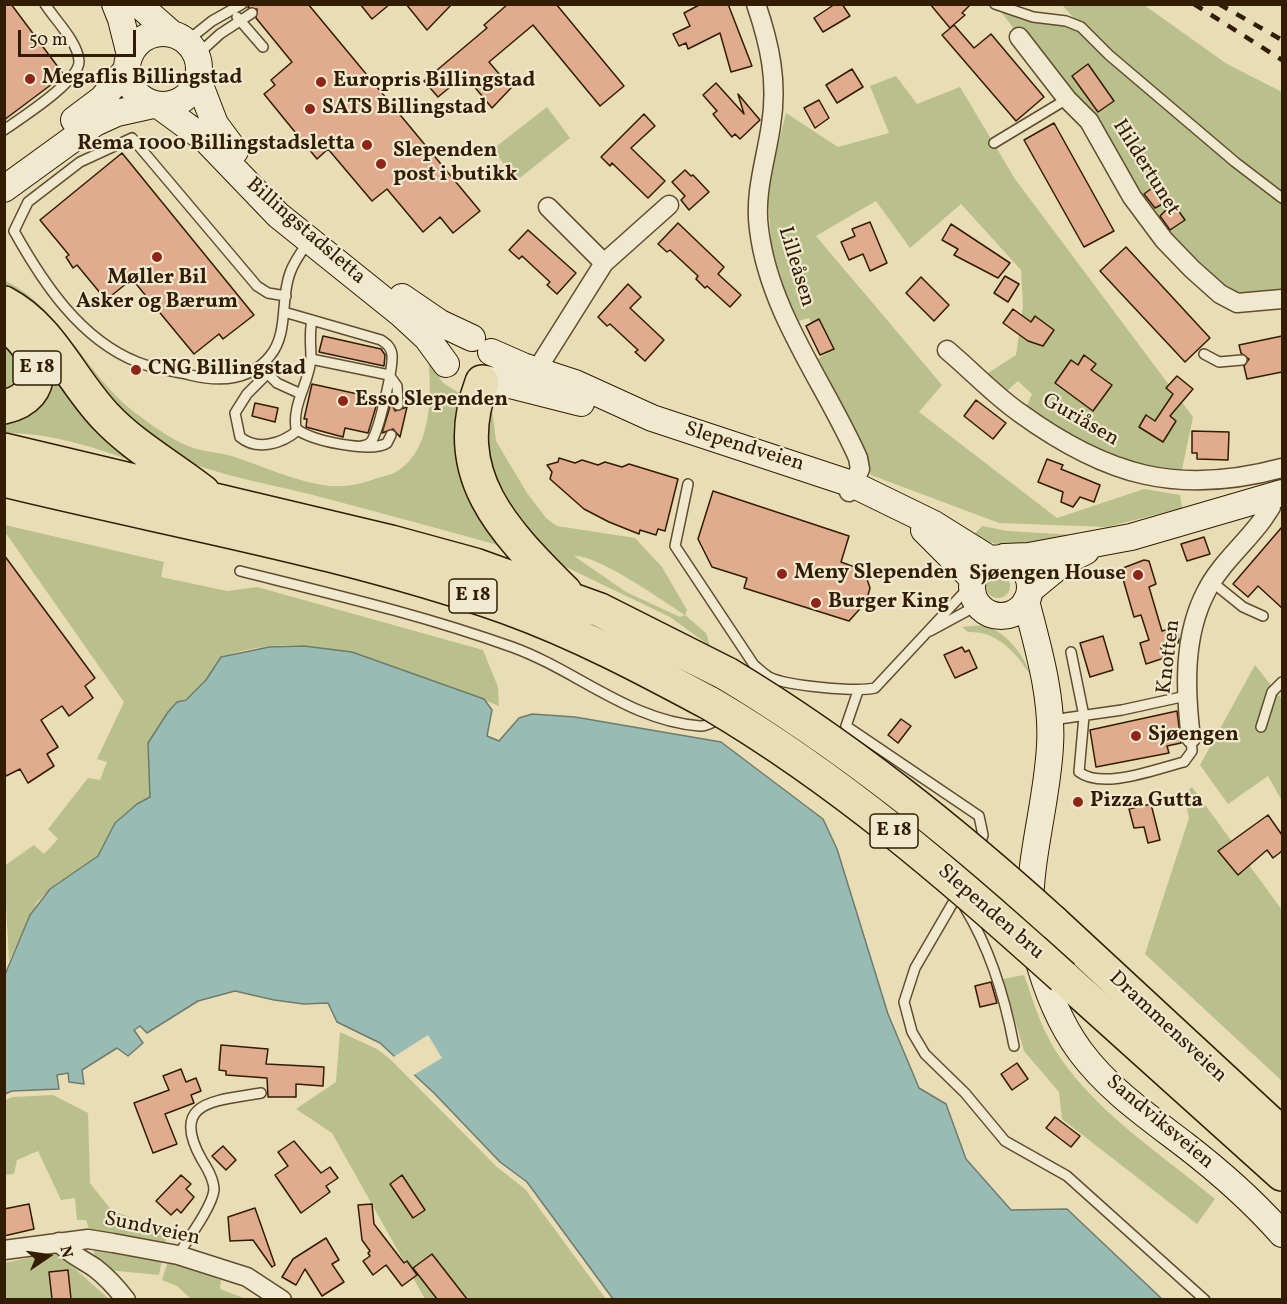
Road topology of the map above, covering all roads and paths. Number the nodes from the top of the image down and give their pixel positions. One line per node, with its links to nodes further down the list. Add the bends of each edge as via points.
1 (45, 4): 17 (lane, via 74,47 79,62 74,76)
2 (114, 4): 13 (main road, via 121,19)
3 (138, 4): 11 (main road)
4 (242, 4): 7 (lane)
5 (756, 4): 52 (street, Lilleåsen, via 771,50 775,92 758,192 759,229 767,269 789,327 858,458 860,469)
6 (995, 5): 21 (lane, via 1081,27 1117,62)
7 (232, 11): 9 (lane); 11 (lane)
8 (252, 14): 9 (lane)
9 (241, 22): 11 (lane, via 220,34); 12 (lane)
10 (1019, 37): 15 (street, Hildertunet)
11 (185, 43): 13 (main road, via 147,37); 14 (main road, via 200,72)
12 (263, 47)
13 (129, 62): 16 (main road, via 135,92); 19 (main road, via 102,99)
14 (198, 80): 16 (main road, via 194,89 178,102); 36 (main road, Billingstadsletta, via 220,132 288,205 440,323)
15 (1067, 99): 18 (lane); 27 (street, Hildertunet, via 1089,121 1132,197 1192,269 1220,294 1237,303)
16 (155, 105): 20 (main road, via 117,113 94,123); 24 (main road, Billingstadsletta, via 206,140)
17 (4, 130)
18 (994, 143)
19 (4, 171)
20 (4, 189)
21 (1282, 198)
22 (669, 205): 25 (street)
23 (548, 207): 25 (street)
24 (309, 241): 26 (lane, via 290,273); 37 (main road, Billingstadsletta, via 400,313 427,338)
25 (604, 262): 39 (street)
26 (286, 296): 29 (lane); 38 (lane, via 268,293 257,286 132,138 80,162 28,202 14,231 63,304 117,352 138,362 215,379 235,378)
27 (1282, 299)
28 (4, 303): 54 (highway, E 18, via 40,329 78,384 120,431)
29 (284, 312): 30 (lane); 38 (lane, via 277,345)
30 (312, 320): 34 (lane, via 308,337); 41 (lane, via 381,340 389,346 392,356)
31 (4, 326): 44 (highway, E 18, via 27,343 37,370 27,395)
32 (947, 350): 49 (street, Guriåsen, via 1019,413 1108,465 1155,478 1205,482)
33 (1204, 354): 35 (lane, via 1219,362)
34 (311, 359): 41 (lane); 42 (lane)
35 (1242, 360)
36 (483, 363): 37 (main road, via 456,342 446,356); 37 (main road, Billingstadsletta, via 475,385 459,383); 39 (main road, Slependveien); 52 (main road, Slependveien, via 558,395); 61 (highway, E 18, via 471,438 486,495 509,535)
37 (446, 364)
38 (261, 366): 40 (lane)
39 (536, 371): 52 (main road, Slependveien, via 575,383 679,428)
40 (267, 374): 42 (lane); 45 (lane, via 247,394 236,413 240,437 251,445 261,444 283,441)
41 (389, 375): 43 (lane, via 398,386); 47 (lane, via 371,441)
42 (301, 394): 45 (lane, via 295,422)
43 (398, 405)
44 (4, 407)
45 (298, 430): 47 (lane, via 320,440)
46 (391, 435): 47 (lane, via 382,446)
47 (362, 447)
48 (4, 450): 54 (highway, E 18)
49 (1282, 468)
50 (4, 480): 78 (highway, Slependen bru / E 18, bridge, via 306,550 466,594 585,639 711,704 793,755 904,838)
51 (688, 484): 65 (lane, via 675,546 754,665)
52 (851, 488): 56 (main road, Slependveien, via 934,524); 60 (main road, Slependveien, via 928,533)
53 (1279, 495): 55 (main road); 58 (street, Knotten)
54 (211, 499): 61 (highway, E 18, via 475,565)
55 (1098, 544): 56 (main road); 59 (main road, via 1065,562)
56 (997, 558): 59 (main road, via 1023,567 1029,577); 60 (main road, via 979,566)
57 (240, 571): 65 (lane, via 403,612 515,648 642,713 702,726 712,723)
58 (1212, 582): 62 (lane, via 1243,607); 69 (street, Knotten, via 1193,626)
59 (1028, 595): 60 (main road, via 1015,612); 66 (main road, Sandviksveien)
60 (979, 596): 63 (lane); 63 (lane); 66 (main road, Sandviksveien, via 1027,650)
61 (570, 598): 77 (highway, Slependen bru / E 18, bridge, via 650,633 727,674 809,726 975,852)
62 (1263, 616)
63 (925, 633): 68 (lane, via 875,688)
64 (1071, 652): 70 (lane)
65 (769, 677): 68 (lane)
66 (1044, 681): 71 (main road, Sandviksveien)
67 (1282, 682): 72 (lane, via 1272,692)
68 (858, 691): 74 (lane, via 846,726 979,816 983,835)
69 (1186, 696): 70 (lane); 73 (street, Knotten)
70 (1084, 716): 71 (lane); 73 (lane, via 1079,772 1089,779 1104,781 1184,762 1192,751)
71 (1050, 720): 83 (main road, Sandviksveien, via 1030,907 1034,945 1057,1011 1080,1051 1115,1090 1226,1179)
72 (1261, 728)
73 (1191, 738)
74 (974, 864)
75 (966, 881): 76 (lane)
76 (957, 896): 79 (lane, via 980,933); 89 (lane, via 915,968 904,1002 912,1032 925,1054 965,1093 1005,1141 1067,1176)
77 (1053, 922): 81 (highway, Drammensveien / E 18)
78 (1063, 977): 82 (highway, Drammensveien / E 18)
79 (1014, 1046)
80 (261, 1093): 86 (lane, via 207,1102 190,1122 191,1139 210,1173 214,1189)
81 (1282, 1134)
82 (1282, 1174)
83 (1282, 1234)
84 (59, 1242): 85 (street, Sundveien); 86 (street, Sundveien, via 87,1239); 87 (street, via 67,1252 105,1276)
85 (4, 1250)
86 (178, 1255): 88 (street, Sundveien, via 247,1277)
87 (126, 1299)
88 (282, 1299)
89 (1205, 1299)

